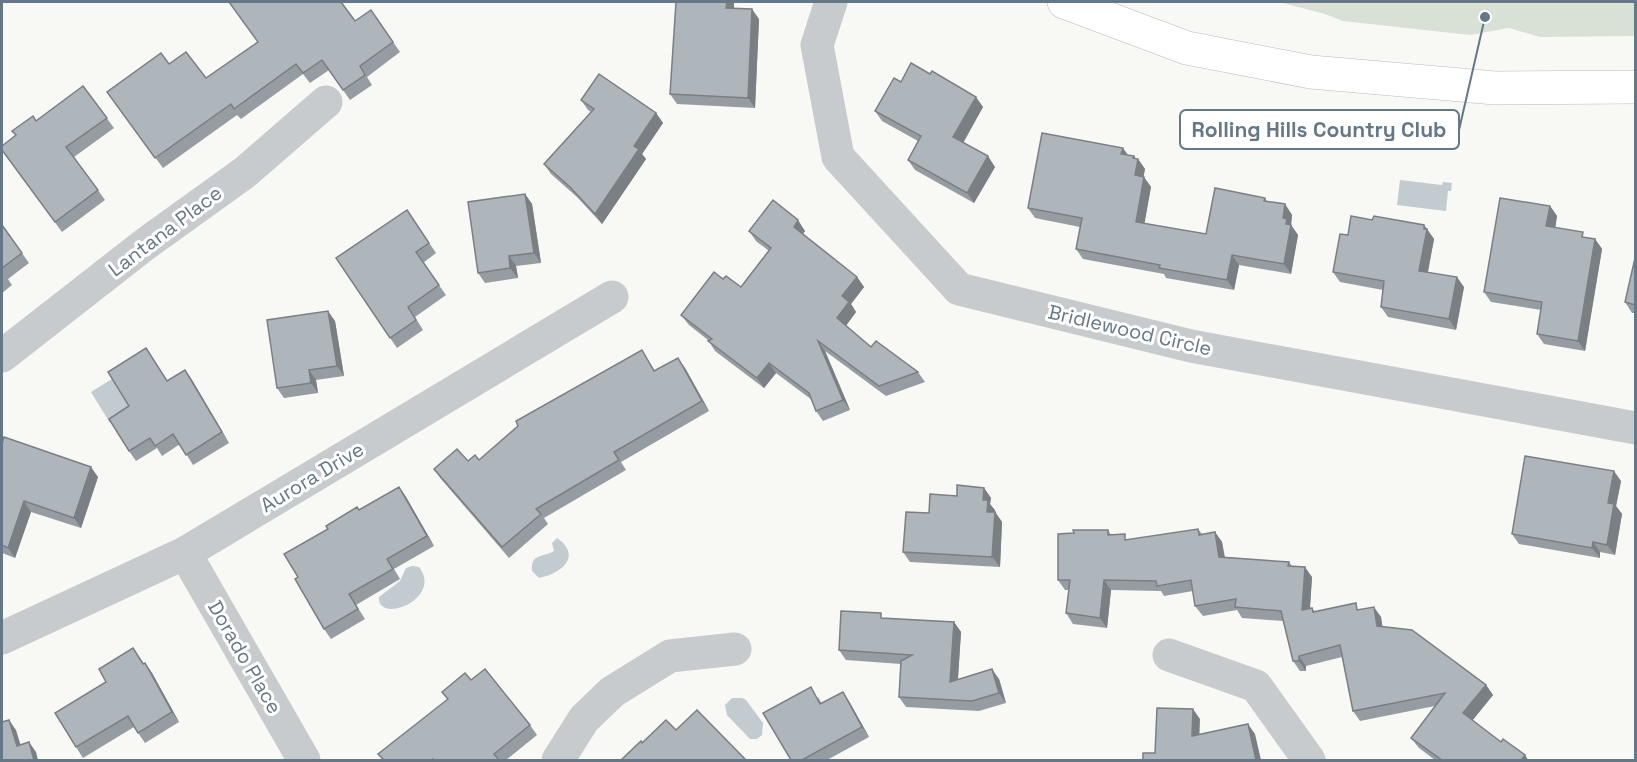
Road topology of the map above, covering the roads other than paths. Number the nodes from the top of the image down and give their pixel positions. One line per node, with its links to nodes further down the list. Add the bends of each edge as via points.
1 (831, 2): 7 (street, Bridlewood Circle, via 817,45 838,157 958,289 1191,346)
2 (1064, 2): 3 (main road, via 1187,48 1311,72 1495,88)
3 (1635, 87)
4 (326, 102): 6 (street, Lantana Place, via 244,173)
5 (612, 297): 8 (street, Aurora Drive)
6 (2, 356)
7 (1635, 428)
8 (185, 553): 9 (street, Aurora Drive); 12 (street, Dorado Place)
9 (2, 638)
10 (735, 649): 13 (street, via 670,656 612,692 584,719)
11 (1169, 655): 14 (street, via 1256,686)
12 (304, 760)
13 (558, 760)
14 (1309, 760)

